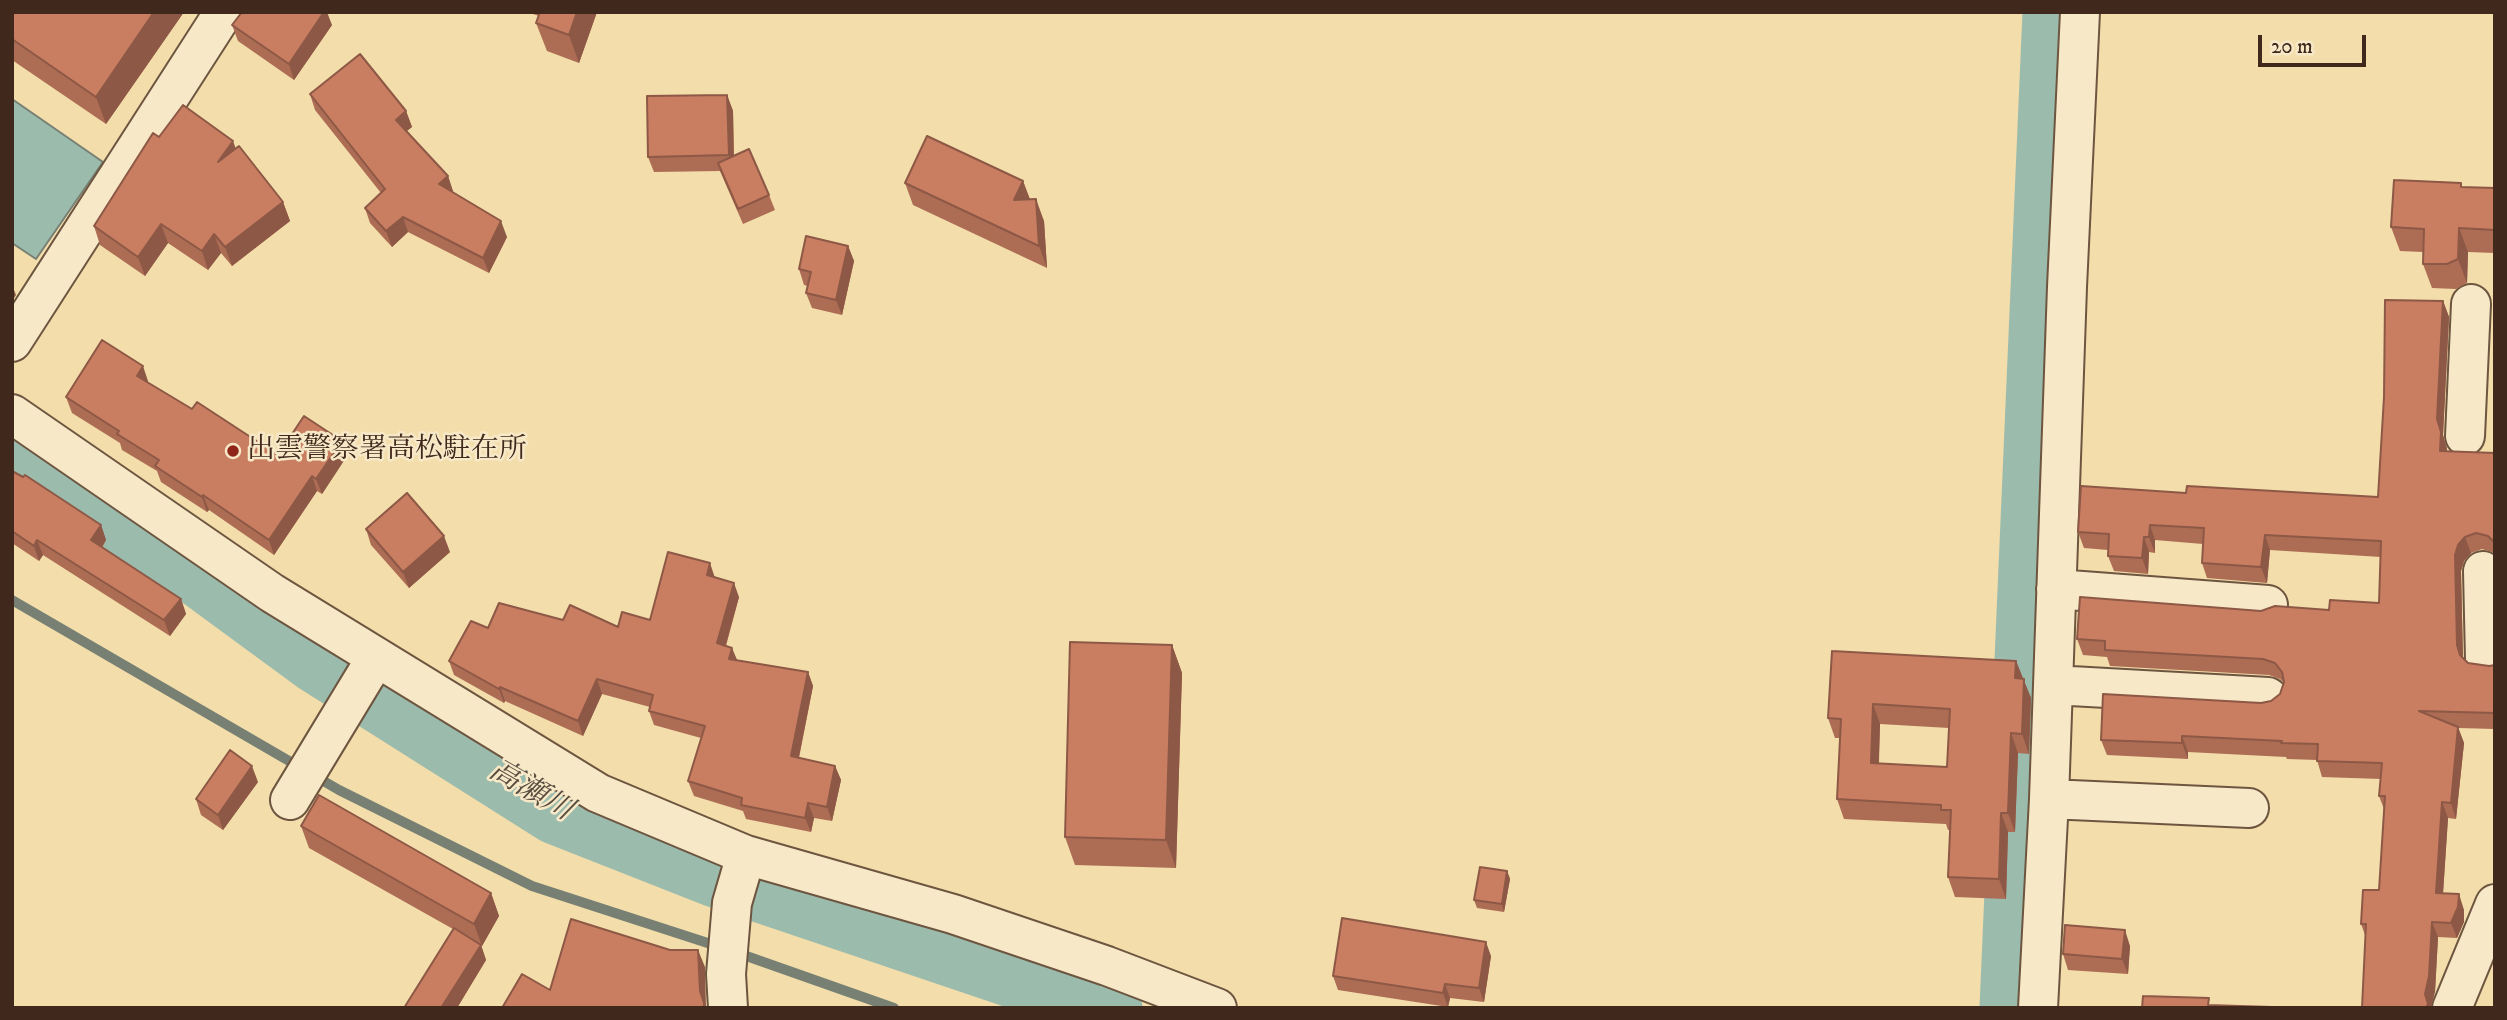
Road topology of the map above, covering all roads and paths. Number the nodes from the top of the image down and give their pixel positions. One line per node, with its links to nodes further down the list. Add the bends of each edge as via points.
1 (224, 12): 4 (street)
2 (2080, 12): 8 (street)
3 (2471, 303): 6 (street)
4 (12, 342)
5 (12, 414): 10 (street, via 272,593)
6 (2465, 436)
7 (2483, 571): 11 (street, via 2485,660)
8 (2056, 589): 9 (street); 12 (street)
9 (2268, 605)
10 (376, 658): 15 (street); 17 (street, via 598,793)
11 (2495, 660)
12 (2053, 685): 13 (street); 14 (street)
13 (2269, 697)
14 (2049, 799): 16 (street); 22 (street)
15 (290, 800)
16 (2249, 808)
17 (746, 855): 20 (street, via 732,903); 21 (street, via 953,914 1107,965)
18 (2495, 904): 19 (street)
19 (2463, 1004)
20 (728, 1008)
21 (1217, 1008)
22 (2038, 1008)

